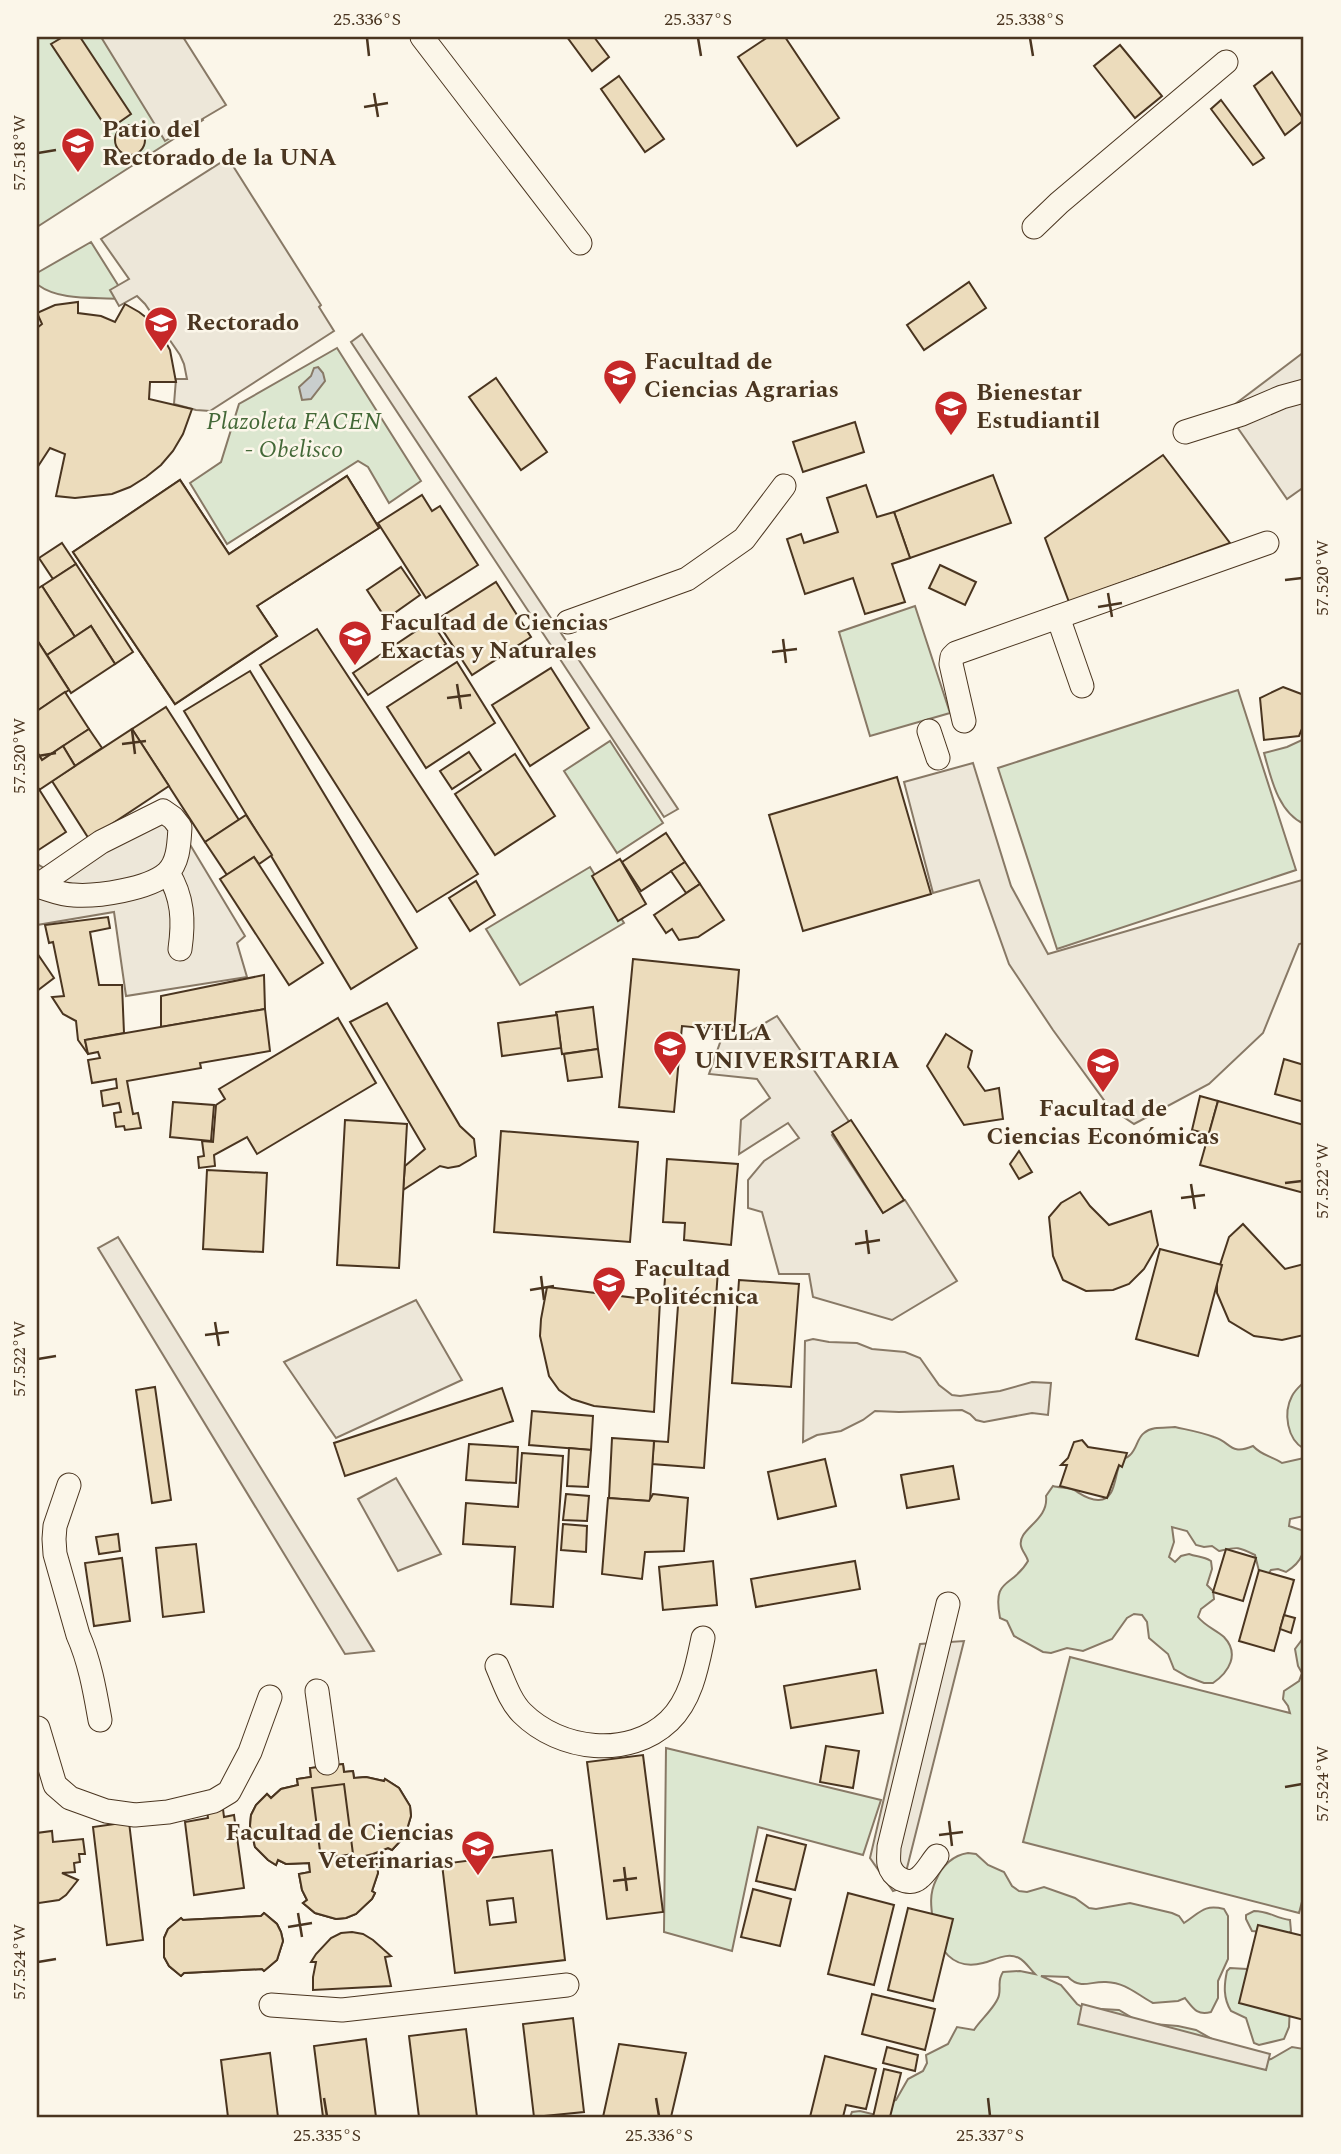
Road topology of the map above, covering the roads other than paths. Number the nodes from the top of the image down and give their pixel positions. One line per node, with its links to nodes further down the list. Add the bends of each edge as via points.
1 (422, 37): 4 (lane)
2 (1226, 62): 3 (lane)
3 (1034, 227)
4 (580, 243)
5 (1304, 391): 6 (lane)
6 (1185, 432)
7 (784, 486): 10 (lane, via 744,539 687,579)
8 (1267, 543): 9 (lane)
9 (1058, 617): 11 (lane); 12 (lane, via 963,649 952,657)
10 (568, 622)
11 (1082, 686)
12 (964, 721)
13 (929, 730): 14 (lane)
14 (938, 758)
15 (168, 873): 16 (lane, via 113,893 72,895); 16 (lane, via 179,851 180,827 163,811 101,842); 17 (lane, via 178,890 183,929)
16 (37, 886)
17 (180, 950)
18 (69, 1485): 24 (lane, via 55,1526 55,1553 94,1684)
19 (948, 1604): 27 (lane, via 889,1847 889,1864 897,1877 914,1882)
20 (703, 1638): 21 (lane, via 685,1699 670,1721 650,1735 615,1746 565,1741 549,1734 521,1712)
21 (497, 1666)
22 (317, 1691): 26 (lane)
23 (270, 1697): 25 (lane, via 229,1792 214,1801 168,1812 135,1815 106,1811 70,1798 55,1784)
24 (100, 1720)
25 (38, 1728)
26 (327, 1763)
27 (937, 1856)
28 (567, 1985): 29 (lane, via 342,2010)
29 (271, 2005)

